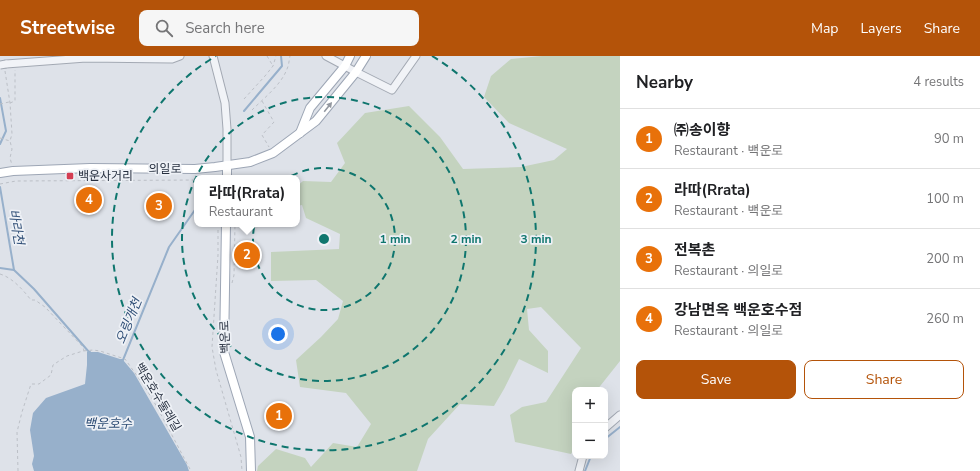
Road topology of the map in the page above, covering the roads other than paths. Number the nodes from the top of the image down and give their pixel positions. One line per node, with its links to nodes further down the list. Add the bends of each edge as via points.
1 (180, 56): 8 (street, via 172,59 86,58 14,63)
2 (213, 56): 11 (street, via 225,103)
3 (326, 56): 7 (street)
4 (350, 56): 7 (main road)
5 (366, 56): 9 (main road)
6 (416, 56): 9 (street, via 392,90)
7 (344, 66): 9 (street); 10 (main road, via 310,108)
8 (4, 67)
9 (356, 72): 10 (main road, one-way to 9, via 316,121)
10 (300, 133): 11 (main road, via 273,152 250,162)
11 (227, 165): 12 (main road, 의일로, via 195,169 90,168); 13 (main road)
12 (6, 172)
13 (227, 175)
14 (226, 227): 18 (main road, 백운로, via 224,352 250,437)
15 (620, 414): 16 (street)
16 (608, 425)
17 (582, 459): 19 (street)
18 (251, 471)
19 (579, 471)

